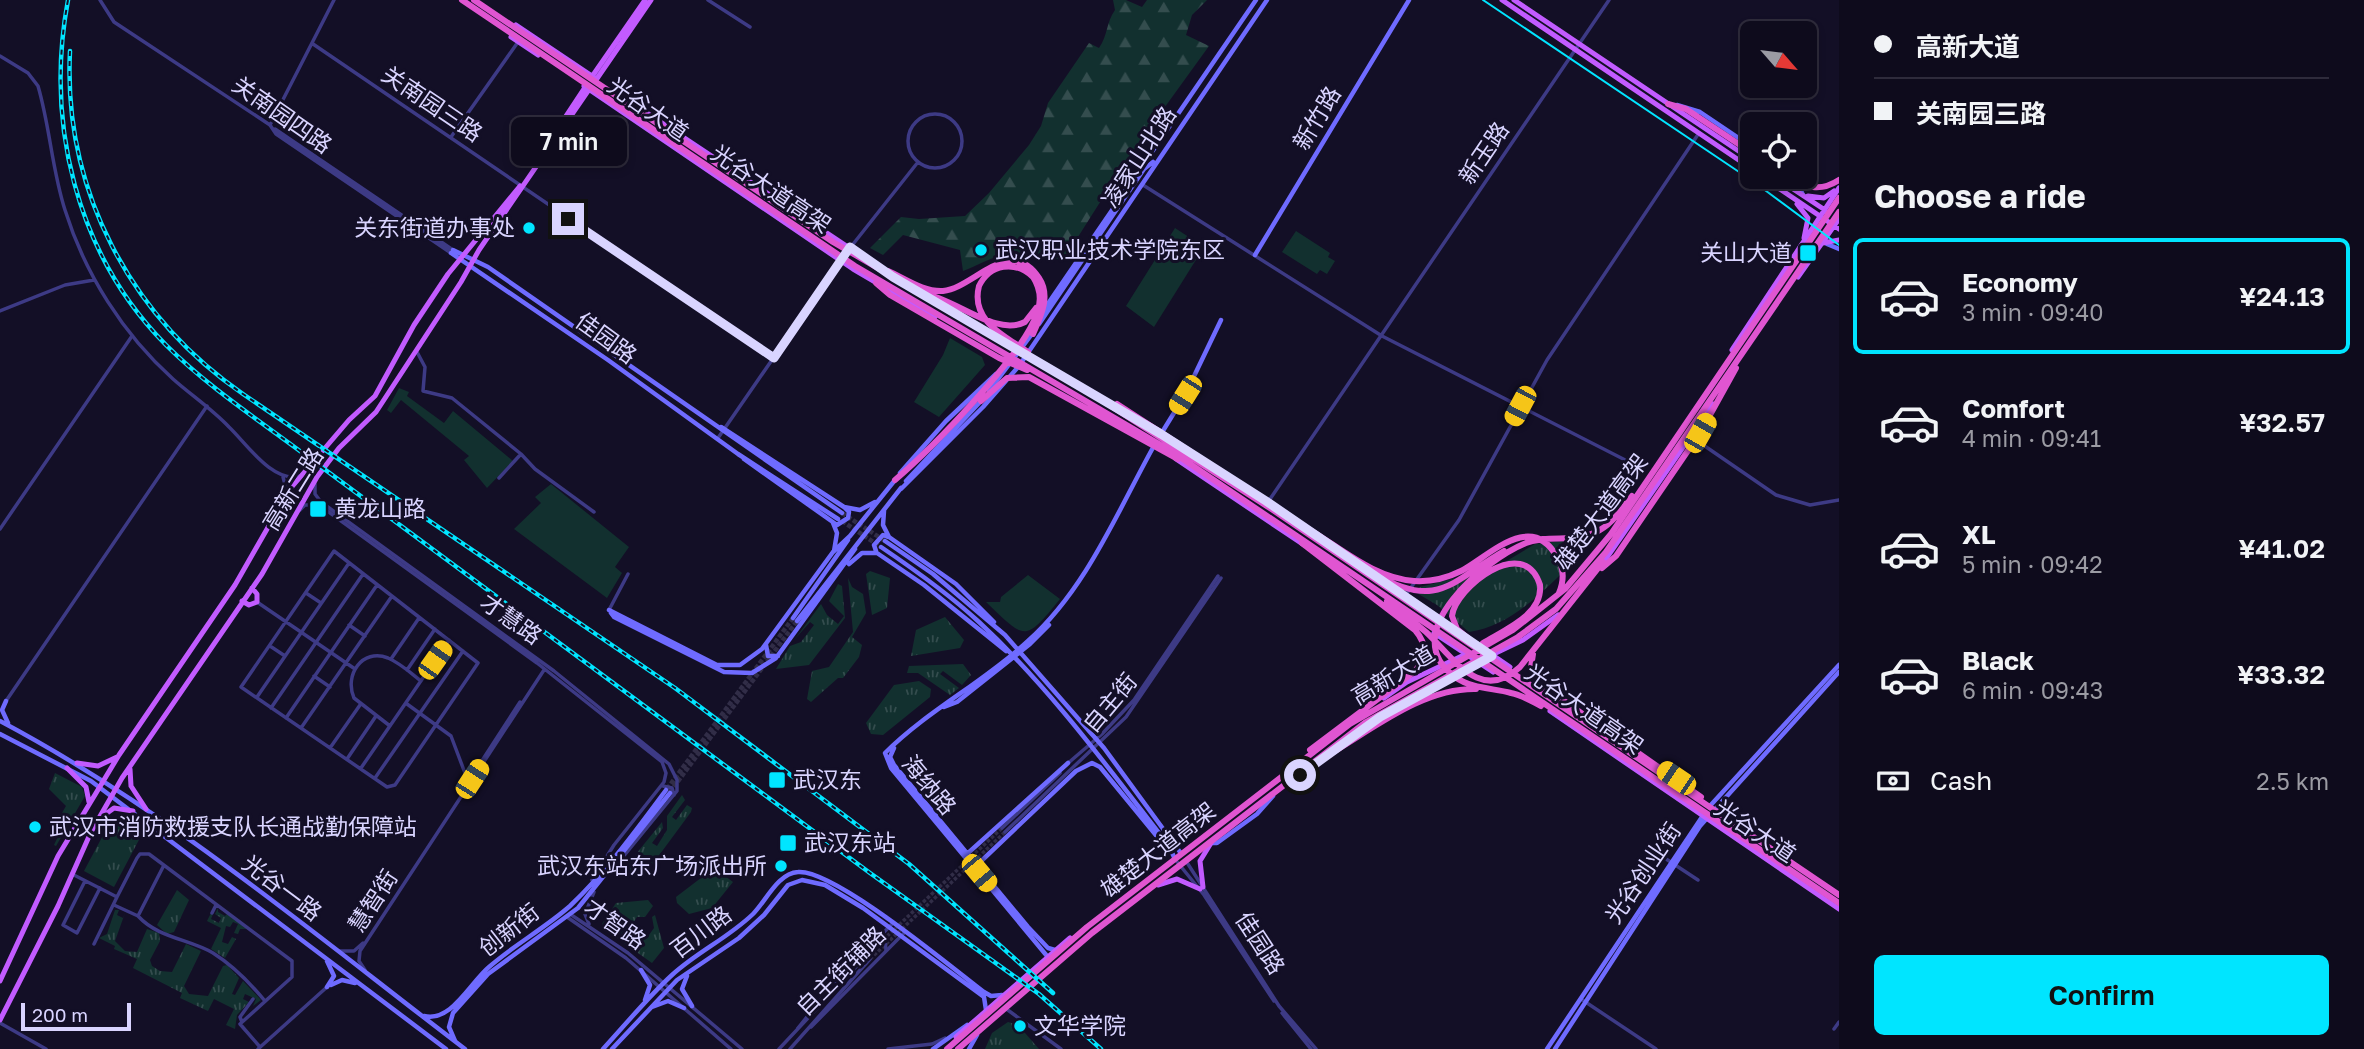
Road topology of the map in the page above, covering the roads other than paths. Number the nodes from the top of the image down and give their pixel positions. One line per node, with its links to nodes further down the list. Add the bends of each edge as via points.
1 (100, 0): 26 (street, 关南园四路, via 114,22)
2 (334, 0): 17 (street)
3 (478, 0): 14 (highway); 59 (highway, 光谷大道高架)
4 (645, 0): 22 (main road, 高新二路)
5 (651, 0): 23 (main road, 高新二路)
6 (708, 0): 15 (street)
7 (1256, 0): 70 (main road)
8 (1267, 0): 31 (main road, 凌家山北路)
9 (1409, 0): 55 (main road, 新竹路)
10 (1502, 0): 19 (main road)
11 (1514, 0): 18 (main road)
12 (1609, 0): 18 (street, 新玉路)
13 (460, 1): 16 (main road, 光谷大道); 78 (highway, 光谷大道高架, via 855,266)
14 (491, 8): 21 (main road, 光谷大道)
15 (750, 27)
16 (518, 42): 24 (main road, 光谷大道); 28 (street)
17 (313, 44): 26 (street); 28 (street, 关南园三路)
18 (1579, 44): 19 (street, 新玉路); 25 (main road)
19 (1575, 51): 27 (main road); 68 (street, 新玉路)
20 (0, 56): 60 (street, via 28,73 38,86 65,209)
21 (578, 66): 22 (main road, via 591,71); 23 (main road, 光谷大道)
22 (600, 66): 23 (main road, 高新二路)
23 (595, 78): 24 (main road, 高新二路); 51 (main road, 光谷大道)
24 (587, 88): 36 (main road, 高新二路); 57 (main road, 光谷大道)
25 (1668, 104): 29 (highway, via 1686,109); 30 (main road)
26 (270, 125): 53 (street, 关南园四路, via 276,134)
27 (1699, 133): 32 (main road); 83 (street)
28 (451, 137): 36 (street, 关南园三路)
29 (1740, 144)
30 (1740, 152)
31 (1156, 160): 35 (main road, 凌家山北路); 66 (main road, via 1144,169)
32 (1740, 161)
33 (918, 162): 33 (street, via 909,146 912,128 925,116 951,119 962,141 957,158 934,168); 51 (street)
34 (1839, 180): 38 (highway)
35 (1143, 185): 55 (street); 71 (main road, 凌家山北路)
36 (521, 187): 56 (main road, 高新二路); 58 (main road, 高新二路); 73 (street, 关南园三路)
37 (1839, 187): 42 (main road, via 1825,198); 45 (main road, 高新大道)
38 (1817, 188)
39 (1779, 189): 43 (main road)
40 (1794, 189): 42 (main road)
41 (1800, 189): 42 (main road)
42 (1803, 195): 45 (main road)
43 (1790, 197): 47 (main road); 54 (main road, via 1808,222)
44 (1839, 198): 88 (highway, 雄楚大道高架)
45 (1825, 210): 47 (main road, 高新大道); 48 (main road)
46 (1839, 212): 72 (highway, 雄楚大道高架)
47 (1821, 216): 48 (main road); 54 (main road, 高新大道)
48 (1838, 223): 50 (main road, 高新大道)
49 (1839, 240): 50 (main road)
50 (1824, 242): 52 (main road); 86 (main road, 高新大道)
51 (850, 247): 57 (street); 62 (main road, 光谷大道)
52 (1839, 249)
53 (452, 252): 56 (main road)
54 (1797, 254): 150 (main road, 高新大道, via 1589,560 1544,605)
55 (1255, 255): 68 (street)
56 (461, 257): 58 (main road); 94 (main road, 高新二路, via 414,325 375,396)
57 (841, 261): 61 (main road, 光谷大道); 73 (street)
58 (472, 263): 69 (main road, 高新二路); 84 (main road, 佳园路, via 488,267); 87 (main road, 佳园路)
59 (873, 265): 66 (highway, via 935,291 955,288 1000,262 1023,264 1040,279 1045,295); 75 (highway, 光谷大道高架)
60 (95, 279): 64 (street, via 65,285); 67 (street)
61 (876, 282): 74 (main road, 光谷大道); 78 (highway, via 999,358)
62 (920, 293): 63 (highway, via 941,296 1009,327 1030,319); 70 (main road, 光谷大道)
63 (1040, 301): 75 (highway, via 1033,277 1013,266 990,271 981,281 977,297 991,327); 98 (highway, via 1034,322 1020,343)
64 (0, 311)
65 (1221, 320): 85 (main road, 海纳路)
66 (1032, 334): 81 (main road)
67 (132, 335): 82 (street); 113 (street)
68 (1382, 336): 83 (street); 105 (street, 新玉路)
69 (417, 346): 90 (street, via 418,359 425,367 423,391 452,398); 96 (main road, 高新二路, via 376,412)
70 (1016, 350): 71 (main road, 光谷大道); 74 (main road)
71 (1026, 355): 76 (main road, 凌家山北路); 85 (main road, 光谷大道)
72 (1740, 357): 103 (highway, 雄楚大道高架); 128 (highway, via 1700,433 1616,556)
73 (774, 358): 84 (street)
74 (1010, 360): 76 (main road, 光谷大道); 77 (main road)
75 (1041, 362): 79 (highway, 光谷大道高架)
76 (1019, 366): 80 (main road, 凌家山北路); 89 (main road, 光谷大道)
77 (997, 373): 80 (street, via 1006,375); 98 (main road, via 920,448)
78 (1045, 377): 93 (highway, 光谷大道高架)
79 (1069, 379): 100 (highway, via 1147,422); 108 (highway, 光谷大道高架)
80 (1006, 382): 99 (main road, 凌家山北路)
81 (981, 401): 93 (highway, via 1007,378 1029,377); 99 (main road)
82 (206, 406): 95 (street); 174 (street)
83 (1520, 406): 92 (street); 133 (street, via 1450,535)
84 (724, 430): 87 (street); 107 (main road, 佳园路)
85 (1161, 434): 89 (main road, 海纳路); 100 (main road, 光谷大道)
86 (1692, 437): 104 (street, via 1776,495 1810,505); 128 (main road, 高新大道)
87 (718, 439): 91 (main road, 佳园路)
88 (1675, 440): 117 (highway, via 1608,525 1584,536); 170 (highway, 雄楚大道高架, via 1598,551 1565,589 1514,630)
89 (1154, 444): 152 (main road, 海纳路, via 1078,585 1054,619); 154 (main road, 光谷大道)
90 (521, 454): 97 (street); 109 (street)
91 (738, 454): 110 (main road); 112 (main road)
92 (1635, 465)
93 (1192, 466): 114 (highway, 光谷大道高架)
94 (304, 473): 95 (street, via 290,478); 101 (main road, 高新二路)
95 (281, 475): 101 (street, via 288,489)
96 (317, 477): 111 (main road, 高新二路); 163 (street, 才慧路, via 314,491 321,502)
97 (499, 478)
98 (895, 480): 102 (main road)
99 (901, 489): 106 (main road)
100 (1251, 492): 105 (main road, 光谷大道)
101 (285, 499): 192 (main road, 高新二路, via 231,591)
102 (878, 499): 107 (main road, via 860,510); 115 (main road)
103 (1644, 499): 144 (highway, 雄楚大道高架, via 1588,575 1550,614); 147 (highway, via 1587,586)
104 (1839, 500)
105 (1268, 502): 133 (main road, 光谷大道)
106 (885, 508): 116 (main road); 118 (main road)
107 (843, 510): 112 (main road, via 849,513 845,523)
108 (1273, 510): 117 (highway, via 1378,575 1413,590 1449,586 1511,547); 144 (highway, via 1361,562 1405,580 1449,576 1506,541 1538,540 1557,557 1563,582 1554,603); 167 (highway, 光谷大道高架)
109 (594, 512)
110 (838, 519)
111 (293, 520): 130 (main road, 高新二路); 163 (street, 才慧路, via 305,505 319,505)
112 (832, 522): 120 (main road, via 838,538)
113 (0, 529)
114 (1290, 532): 124 (highway, 光谷大道高架); 200 (highway, via 1415,629 1425,649 1415,671 1322,739)
115 (850, 536): 118 (main road, via 795,619); 120 (main road)
116 (887, 539): 121 (main road, via 878,539); 152 (main road, via 956,584)
117 (1542, 539): 172 (highway, via 1503,556 1453,598 1440,618 1436,644 1450,672)
118 (859, 542): 123 (main road)
119 (881, 547): 157 (main road, via 946,594)
120 (833, 552): 148 (main road)
121 (877, 553): 123 (main road, via 862,553); 157 (main road, via 924,584)
122 (349, 563): 125 (street); 131 (street, via 334,551); 136 (street)
123 (844, 569): 155 (main road)
124 (1350, 571): 147 (highway, via 1480,679 1509,676); 182 (highway, 光谷大道高架)
125 (363, 574): 129 (street); 146 (street)
126 (628, 574): 137 (street)
127 (1220, 577): 189 (street, 自主街, via 1135,705)
128 (1591, 578): 158 (main road, 高新大道, via 1551,622)
129 (377, 585): 132 (street); 140 (street)
130 (252, 588): 134 (main road, 高新二路); 135 (main road)
131 (306, 593): 136 (street); 139 (street)
132 (392, 596): 138 (street); 143 (street)
133 (1405, 596): 150 (main road, 光谷大道)
134 (243, 601): 135 (main road); 196 (main road, 高新二路)
135 (257, 602): 139 (street)
136 (321, 603): 142 (street)
137 (609, 610): 148 (main road, via 721,666 746,663); 155 (main road, via 614,617 724,672 752,673)
138 (419, 617): 141 (street); 159 (street)
139 (286, 622): 142 (street); 149 (street)
140 (349, 625): 143 (street); 153 (street)
141 (435, 629): 145 (street); 165 (street)
142 (301, 632): 146 (street); 156 (street)
143 (365, 636): 160 (street)
144 (1518, 637): 207 (highway, 雄楚大道高架, via 1384,710)
145 (449, 640): 151 (street); 169 (street)
146 (316, 642): 153 (street); 178 (street)
147 (1540, 643): 214 (highway, via 1531,661 1537,682 1676,778)
148 (766, 644): 155 (main road, via 768,656)
149 (270, 646): 156 (street); 173 (street, via 241,687)
150 (1480, 647): 154 (main road, 高新大道); 158 (main road, 光谷大道)
151 (463, 651): 179 (street); 184 (street, via 478,663)
152 (1019, 651): 157 (main road, 海纳路); 189 (main road)
153 (331, 652): 160 (street); 168 (street)
154 (1465, 654): 161 (main road, 光谷大道); 220 (main road, 高新大道, via 1407,682 1362,713)
155 (779, 655)
156 (285, 656): 173 (street)
157 (1012, 656): 190 (main road); 222 (main road, 海纳路, via 885,753 891,768)
158 (1492, 656): 161 (main road, 高新大道); 212 (main road, 光谷大道)
159 (391, 659): 164 (street, via 372,657); 165 (street)
160 (346, 663): 164 (street); 171 (street)
161 (1477, 663): 207 (main road, 高新大道, via 1380,717); 215 (main road, 光谷大道)
162 (1839, 665): 212 (main road, 光谷创业街)
163 (544, 667): 203 (street, 慧智街); 208 (street, 才慧路, via 662,762); 208 (street, 才慧路, via 667,761 677,780); 264 (street, 慧智街, via 360,951 361,965)
164 (355, 669): 177 (street, via 351,687)
165 (407, 670): 169 (street)
166 (1839, 672): 212 (main road, 光谷创业街)
167 (1515, 674): 170 (highway, via 1485,652 1475,644 1465,636 1457,629 1452,616 1461,597 1496,568 1514,562 1530,568 1538,578 1541,591 1536,606 1511,626 1500,633 1488,640 1477,647 1466,653); 214 (highway, 光谷大道高架)
168 (314, 676): 171 (street); 181 (street)
169 (421, 681): 175 (street)
170 (1421, 681): 200 (highway, 雄楚大道高架, via 1365,713)
171 (330, 687): 186 (street)
172 (1491, 689): 182 (highway, via 1519,695); 207 (highway, via 1462,688 1429,696)
173 (256, 698): 178 (street)
174 (6, 701): 176 (main road); 187 (main road, via 3,716)
175 (406, 703): 179 (street); 185 (street)
176 (0, 705)
177 (360, 705): 180 (street); 191 (street)
178 (271, 708): 181 (street)
179 (421, 713): 184 (street); 201 (street)
180 (376, 716): 185 (street); 193 (street)
181 (286, 718): 186 (street)
182 (1564, 718): 238 (highway, 光谷大道高架)
183 (0, 722): 187 (main road, 光谷一路)
184 (436, 724): 201 (street, via 395,785 387,787); 203 (street, via 453,740)
185 (390, 726): 198 (street)
186 (301, 728): 191 (street)
187 (13, 729): 194 (main road, 光谷一路)
188 (0, 734): 197 (main road, 光谷一路)
189 (1098, 741): 190 (street, 自主街); 220 (main road)
190 (1092, 747): 195 (street, 自主街); 204 (street, 自主街); 223 (main road)
191 (330, 748): 193 (street)
192 (119, 755): 194 (main road, via 103,765); 202 (main road, 高新二路)
193 (347, 759): 198 (street)
194 (77, 763): 202 (main road, 光谷一路)
195 (1068, 763): 204 (street, 自主街, via 1003,830); 217 (main road)
196 (132, 764): 206 (main road, 高新二路); 211 (main road, via 131,786)
197 (67, 768): 205 (main road, 光谷一路); 210 (main road, via 88,789)
198 (361, 769): 201 (street)
199 (1076, 771): 204 (street); 219 (main road); 223 (main road, via 1086,764 1100,767)
200 (1284, 775): 303 (highway, 雄楚大道高架, via 1052,956)
201 (375, 778)
202 (104, 779): 205 (main road, 高新二路); 206 (main road, 光谷一路)
203 (468, 780): 257 (street, 慧智街, via 361,946 350,952)
204 (1058, 782)
205 (99, 787): 209 (main road, 光谷一路); 210 (main road, 高新二路)
206 (116, 788): 209 (main road, 高新二路); 211 (main road, 光谷一路)
207 (1279, 789): 218 (main road, 高新大道); 304 (highway, 雄楚大道高架, via 1091,933)
208 (668, 791): 234 (main road, 创新街); 245 (main road, 创新街)
209 (111, 795): 213 (main road, 光谷一路); 216 (main road, 高新二路)
210 (89, 804): 265 (main road, 高新二路, via 51,869)
211 (146, 809): 247 (main road, 光谷一路)
212 (1711, 809): 215 (main road, 光谷创业街); 235 (main road, 光谷大道)
213 (133, 811): 216 (main road, via 111,809); 250 (main road, 光谷一路)
214 (1723, 817): 235 (highway, 光谷大道高架)
215 (1704, 818): 224 (main road, 光谷创业街); 243 (main road, 光谷大道)
216 (91, 832): 228 (main road, 高新二路)
217 (981, 842): 219 (main road, via 981,850); 222 (main road)
218 (1211, 843): 225 (main road, 高新大道); 233 (main road, via 1200,860)
219 (989, 852): 227 (main road)
220 (1180, 852): 223 (main road, 高新大道); 225 (street, 佳园路)
221 (1657, 853): 224 (street)
222 (967, 854): 227 (main road, 海纳路)
223 (1174, 858): 225 (street, 佳园路); 239 (main road, 高新大道)
224 (1673, 863): 229 (street); 272 (main road, 光谷创业街)
225 (1184, 864): 231 (main road, 高新大道); 233 (street, 佳园路)
226 (164, 866): 236 (street, via 149,854 140,854); 241 (street); 248 (street)
227 (976, 866): 259 (main road, 海纳路, via 1028,927); 261 (main road, 海纳路)
228 (72, 874): 230 (street); 249 (main road, 高新二路)
229 (1698, 880)
230 (85, 881): 232 (street); 251 (street)
231 (1158, 886): 233 (main road, via 1177,879); 246 (main road, 高新大道)
232 (100, 888): 236 (street); 251 (street, via 77,933)
233 (1201, 888): 307 (street, 佳园路, via 1279,1006)
234 (594, 892): 245 (main road, 创新街); 253 (street, via 585,914)
235 (1838, 893)
236 (117, 897): 240 (street)
237 (767, 898): 242 (main road, via 776,894); 252 (main road, 百川路, via 789,874 809,873 854,896); 268 (main road, 百川路)
238 (1839, 903)
239 (1113, 904): 246 (main road, via 1122,905); 259 (main road, 高新大道)
240 (114, 905): 248 (street); 256 (street)
241 (216, 905): 244 (street); 271 (street, via 294,965 292,977)
242 (769, 909): 252 (main road, 百川路, via 788,885 807,880); 263 (main road, 百川路, via 739,938)
243 (1839, 909)
244 (212, 913)
245 (565, 913): 253 (street, 才智路); 262 (street, 才智路); 278 (main road, 创新街, via 492,964 447,1013); 289 (main road, 创新街, via 467,996 451,1017 449,1027)
246 (1120, 913): 275 (main road, 高新大道)
247 (287, 915): 250 (main road, via 271,909); 257 (main road, 光谷一路)
248 (138, 916): 271 (street, via 164,935 226,961)
249 (51, 919): 251 (street); 280 (main road, 高新二路)
250 (281, 924): 260 (main road, 光谷一路)
251 (63, 925)
252 (891, 925): 254 (main road, 百川路); 255 (street, 自主街辅路)
253 (596, 930): 268 (street, 才智路)
254 (902, 934): 258 (street, 自主街辅路); 269 (main road, 百川路, via 987,995); 276 (main road, 百川路, via 984,997)
255 (876, 941): 258 (street, via 886,940); 284 (street, 自主街辅路)
256 (94, 944)
257 (334, 950): 264 (main road, 光谷一路)
258 (886, 950): 287 (street, 自主街辅路)
259 (1055, 950): 261 (main road, 高新大道)
260 (320, 953): 266 (main road, 光谷一路); 267 (main road, via 334,971)
261 (1047, 957): 269 (main road, 高新大道)
262 (641, 970): 268 (street, 才智路); 283 (main road, via 650,991)
263 (690, 972): 268 (main road, 百川路); 273 (main road, via 682,989)
264 (373, 979): 278 (main road, 光谷一路)
265 (0, 981)
266 (362, 985): 267 (main road, via 339,980); 292 (main road, 光谷一路)
267 (327, 987): 290 (street)
268 (665, 987): 273 (street, 才智路); 274 (street, 才智路); 277 (main road, 百川路); 283 (main road, 百川路)
269 (1003, 994): 276 (main road, 高新大道)
270 (253, 999): 281 (street, via 240,1017)
271 (265, 1001): 281 (street)
272 (1583, 1001): 308 (main road, 光谷创业街); 309 (main road, 光谷创业街); 310 (street)
273 (692, 1006): 297 (street, 才智路)
274 (684, 1008): 277 (main road, via 662,1001); 296 (street, 才智路)
275 (1005, 1008): 285 (main road, 高新大道); 306 (street)
276 (986, 1010): 279 (main road, 高新大道)
277 (646, 1012): 295 (main road, 百川路)
278 (419, 1015): 289 (main road, 光谷一路)
279 (974, 1021): 288 (main road); 303 (main road, 高新大道)
280 (0, 1022): 291 (street)
281 (242, 1022): 290 (street)
282 (1839, 1022): 286 (street)
283 (625, 1025): 294 (main road, 百川路)
284 (797, 1028): 287 (street, via 868,957); 298 (street)
285 (981, 1030): 304 (main road); 305 (main road)
286 (1834, 1030)
287 (804, 1033): 299 (street)
288 (945, 1038): 301 (street); 302 (main road)
289 (456, 1042): 293 (main road, 光谷一路)
290 (259, 1048)
291 (47, 1049)
292 (446, 1049)
293 (465, 1049)
294 (603, 1049)
295 (611, 1049)
296 (731, 1049)
297 (742, 1049)
298 (778, 1049)
299 (790, 1049)
300 (888, 1049): 301 (street)
301 (905, 1049)
302 (933, 1049)
303 (946, 1049)
304 (959, 1049)
305 (969, 1049)
306 (1061, 1049)
307 (1314, 1049)
308 (1548, 1049)
309 (1555, 1049)
310 (1656, 1049)

